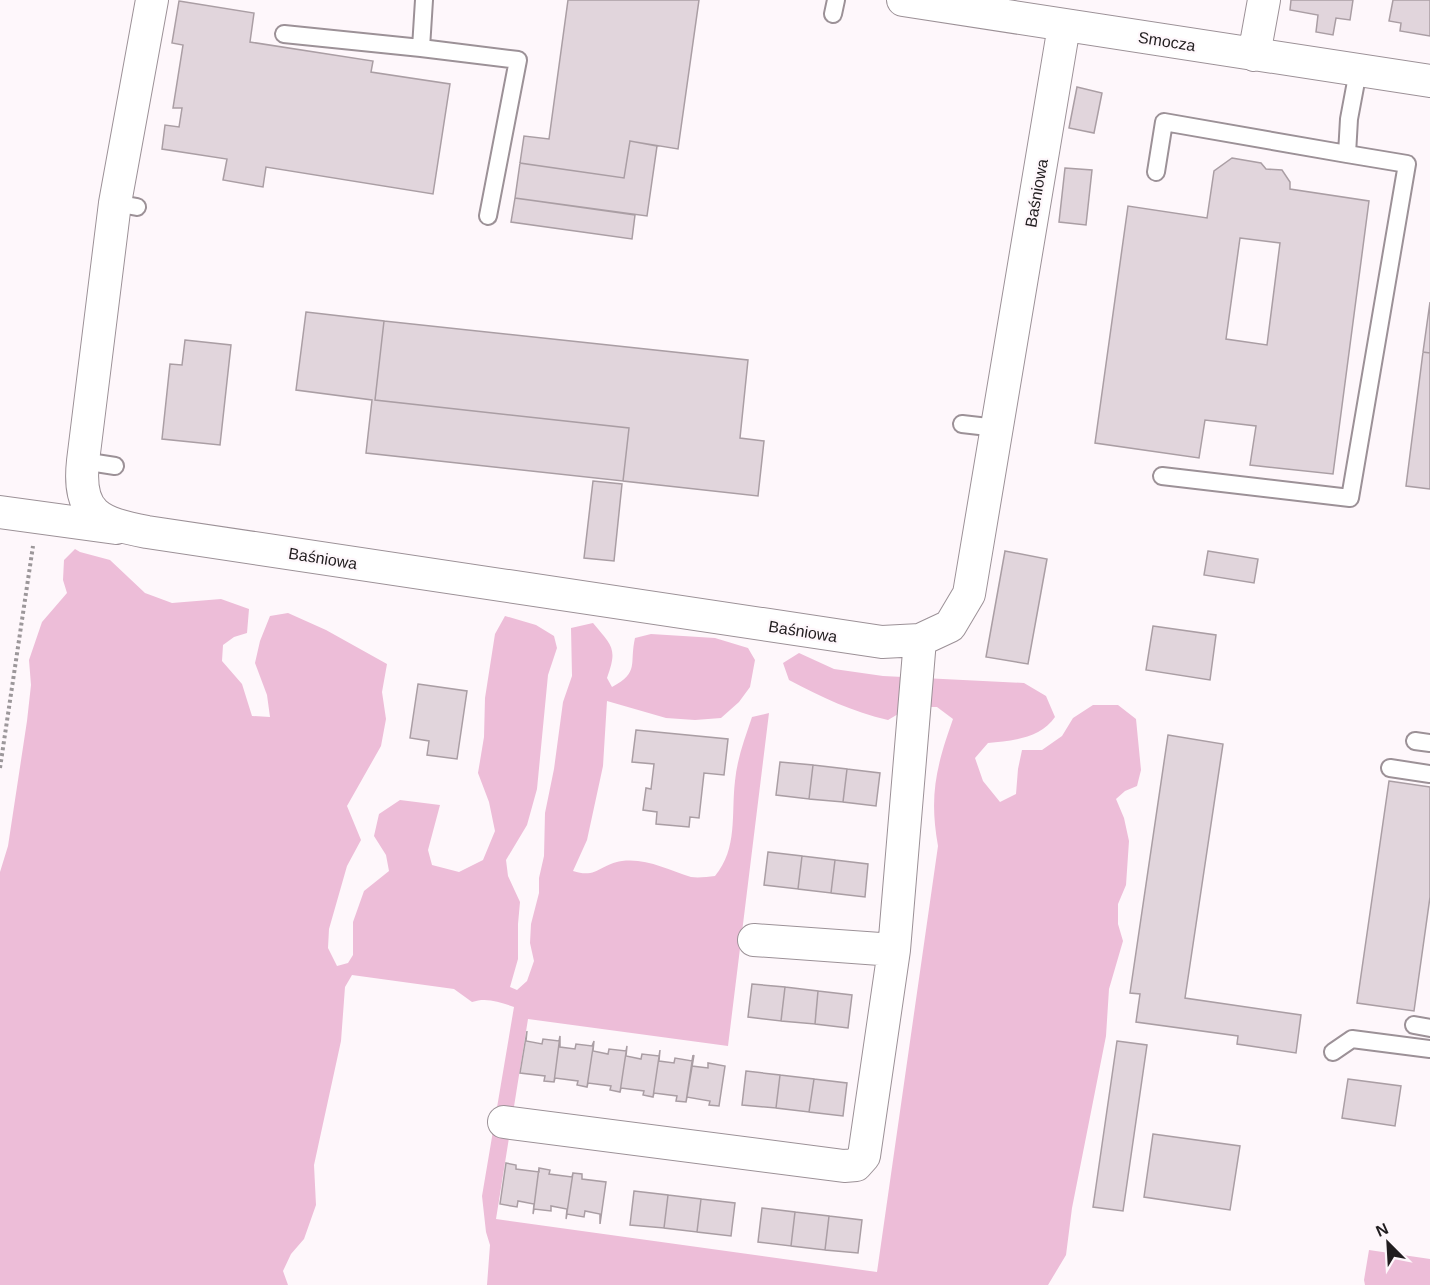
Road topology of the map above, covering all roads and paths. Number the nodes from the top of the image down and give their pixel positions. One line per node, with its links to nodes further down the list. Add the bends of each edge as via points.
1 (152, 0): 18 (street, Baśniowa, via 126,205)
2 (424, 0): 8 (lane)
3 (903, 0): 5 (street, Smocza)
4 (1264, 0): 9 (street)
5 (951, 4): 6 (street, Smocza)
6 (1065, 26): 9 (street, Smocza); 16 (street, Baśniowa)
7 (284, 34): 8 (lane)
8 (421, 48): 14 (lane, via 518,60)
9 (1254, 55): 10 (street, Smocza)
10 (1358, 70): 11 (street, Smocza); 12 (lane)
11 (1430, 81)
12 (1347, 154): 13 (lane, via 1164,122); 19 (lane, via 1407,164 1350,498)
13 (1156, 172)
14 (488, 216)
15 (962, 424): 16 (lane)
16 (997, 428): 23 (street, Baśniowa, via 969,594 950,626)
17 (116, 466): 18 (lane)
18 (82, 467): 21 (street, Baśniowa, via 84,498 96,515 115,526)
19 (1162, 476)
20 (0, 512): 21 (street)
21 (147, 532): 23 (street, Baśniowa, via 882,642)
22 (33, 542): 24 (path)
23 (920, 640): 28 (street)
24 (0, 768)
25 (1390, 768): 26 (lane)
26 (1430, 774)
27 (754, 940): 28 (street)
28 (894, 950): 31 (street, via 864,1156 856,1165)
29 (1430, 1049): 30 (lane, via 1352,1040)
30 (1333, 1052)
31 (504, 1122)

